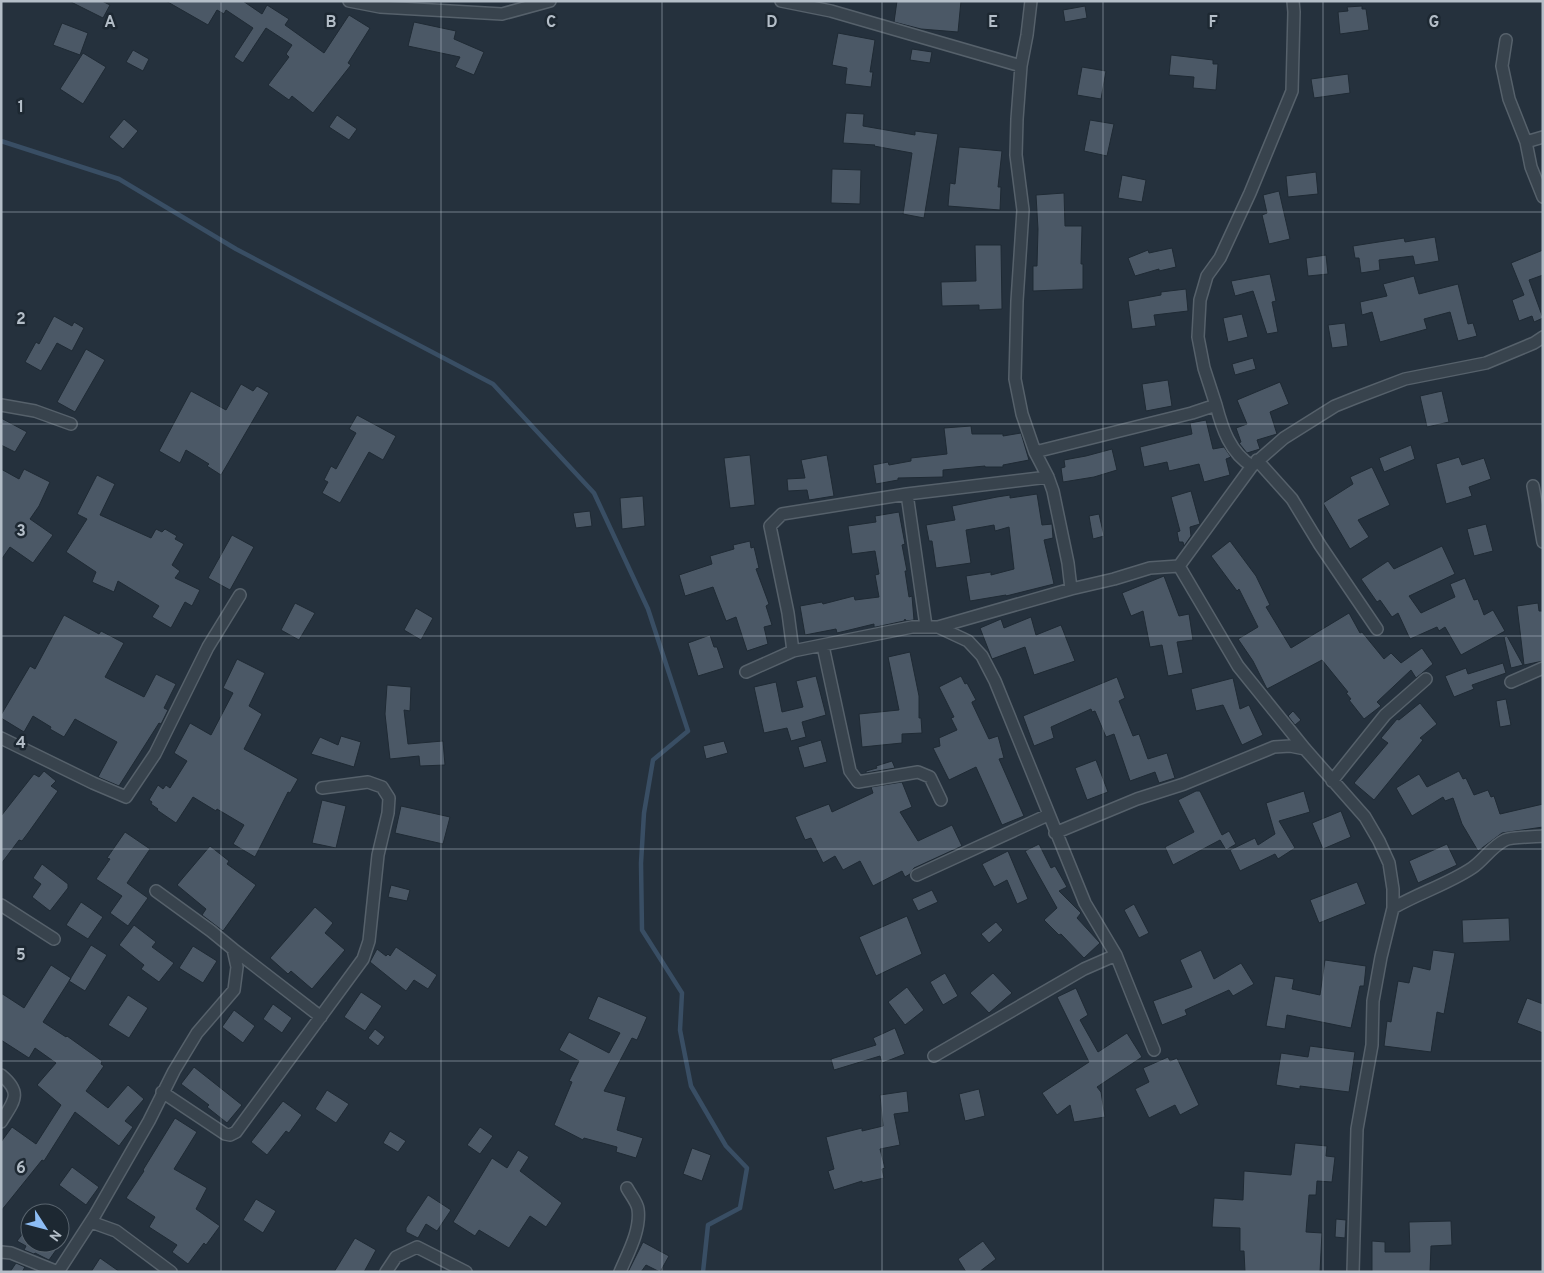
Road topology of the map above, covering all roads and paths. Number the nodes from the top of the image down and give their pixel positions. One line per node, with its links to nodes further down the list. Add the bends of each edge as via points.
1 (349, 1): 6 (street, via 380,7)
2 (550, 1): 6 (street, via 502,14)
3 (781, 1): 8 (street, via 832,11)
4 (1031, 1): 8 (street)
5 (1293, 1): 14 (street, via 1292,91 1250,193 1220,258 1207,276 1200,300 1198,337)
6 (408, 5)
7 (1506, 40): 10 (street, via 1502,66 1509,99)
8 (1021, 66): 16 (street, via 1016,154 1023,210 1015,379)
9 (1543, 137): 10 (street)
10 (1526, 142): 11 (street, via 1530,167)
11 (1543, 197)
12 (1543, 337): 17 (street, via 1486,363 1405,379 1335,406 1284,438)
13 (1, 404): 15 (street, via 35,411)
14 (1216, 405): 16 (street); 17 (street, via 1222,427 1234,449 1240,457)
15 (71, 424)
16 (1035, 452): 18 (street)
17 (1254, 463): 22 (street); 27 (street, via 1292,500)
18 (1048, 477): 20 (street); 23 (street, via 1063,536)
19 (1533, 486): 21 (street)
20 (907, 494): 25 (street); 29 (street, via 782,514 770,526)
21 (1543, 542)
22 (1179, 566): 23 (street, via 1150,568); 35 (street, via 1238,666)
23 (1071, 589): 26 (street)
24 (240, 595): 34 (street, via 208,646 155,754 126,797)
25 (926, 626): 26 (street); 28 (street)
26 (938, 627): 39 (street, via 968,641 982,656 995,680)
27 (1377, 628)
28 (823, 646): 29 (street); 38 (street, via 850,770 858,782 918,772 930,777)
29 (793, 651): 31 (street)
30 (1543, 668): 33 (street)
31 (746, 672)
32 (1426, 679): 36 (street, via 1385,715)
33 (1512, 682)
34 (1, 738)
35 (1305, 749): 36 (street); 40 (street, via 1274,747)
36 (1332, 781): 45 (street, via 1365,817 1379,841 1389,863 1394,889)
37 (322, 788): 49 (street, via 368,782 382,787 389,798 377,864 369,941 363,959)
38 (941, 800)
39 (1048, 816): 40 (street); 42 (street)
40 (1055, 833): 48 (street, via 1085,903)
41 (1543, 836): 45 (street, via 1507,839 1473,867)
42 (917, 875)
43 (156, 890): 47 (street)
44 (1, 905): 46 (street)
45 (1393, 908): 63 (street, via 1372,1001 1372,1045 1357,1129)
46 (54, 939)
47 (232, 949): 49 (street); 53 (street, via 237,966 234,990 197,1033)
48 (1116, 954): 50 (street); 51 (street, via 1084,969)
49 (321, 1017): 53 (street, via 236,1132 230,1135)
50 (1154, 1050)
51 (934, 1056)
52 (1, 1075): 54 (street, via 12,1084 15,1092)
53 (162, 1092): 56 (street)
54 (1, 1122)
55 (627, 1188): 62 (street, via 638,1207 637,1224)
56 (91, 1222): 58 (street); 59 (street, via 116,1230)
57 (1, 1252): 58 (street, via 11,1252)
58 (58, 1272)
59 (171, 1272)
60 (386, 1272): 61 (street, via 396,1257 417,1247)
61 (466, 1272)
62 (620, 1272)
63 (1353, 1272)

